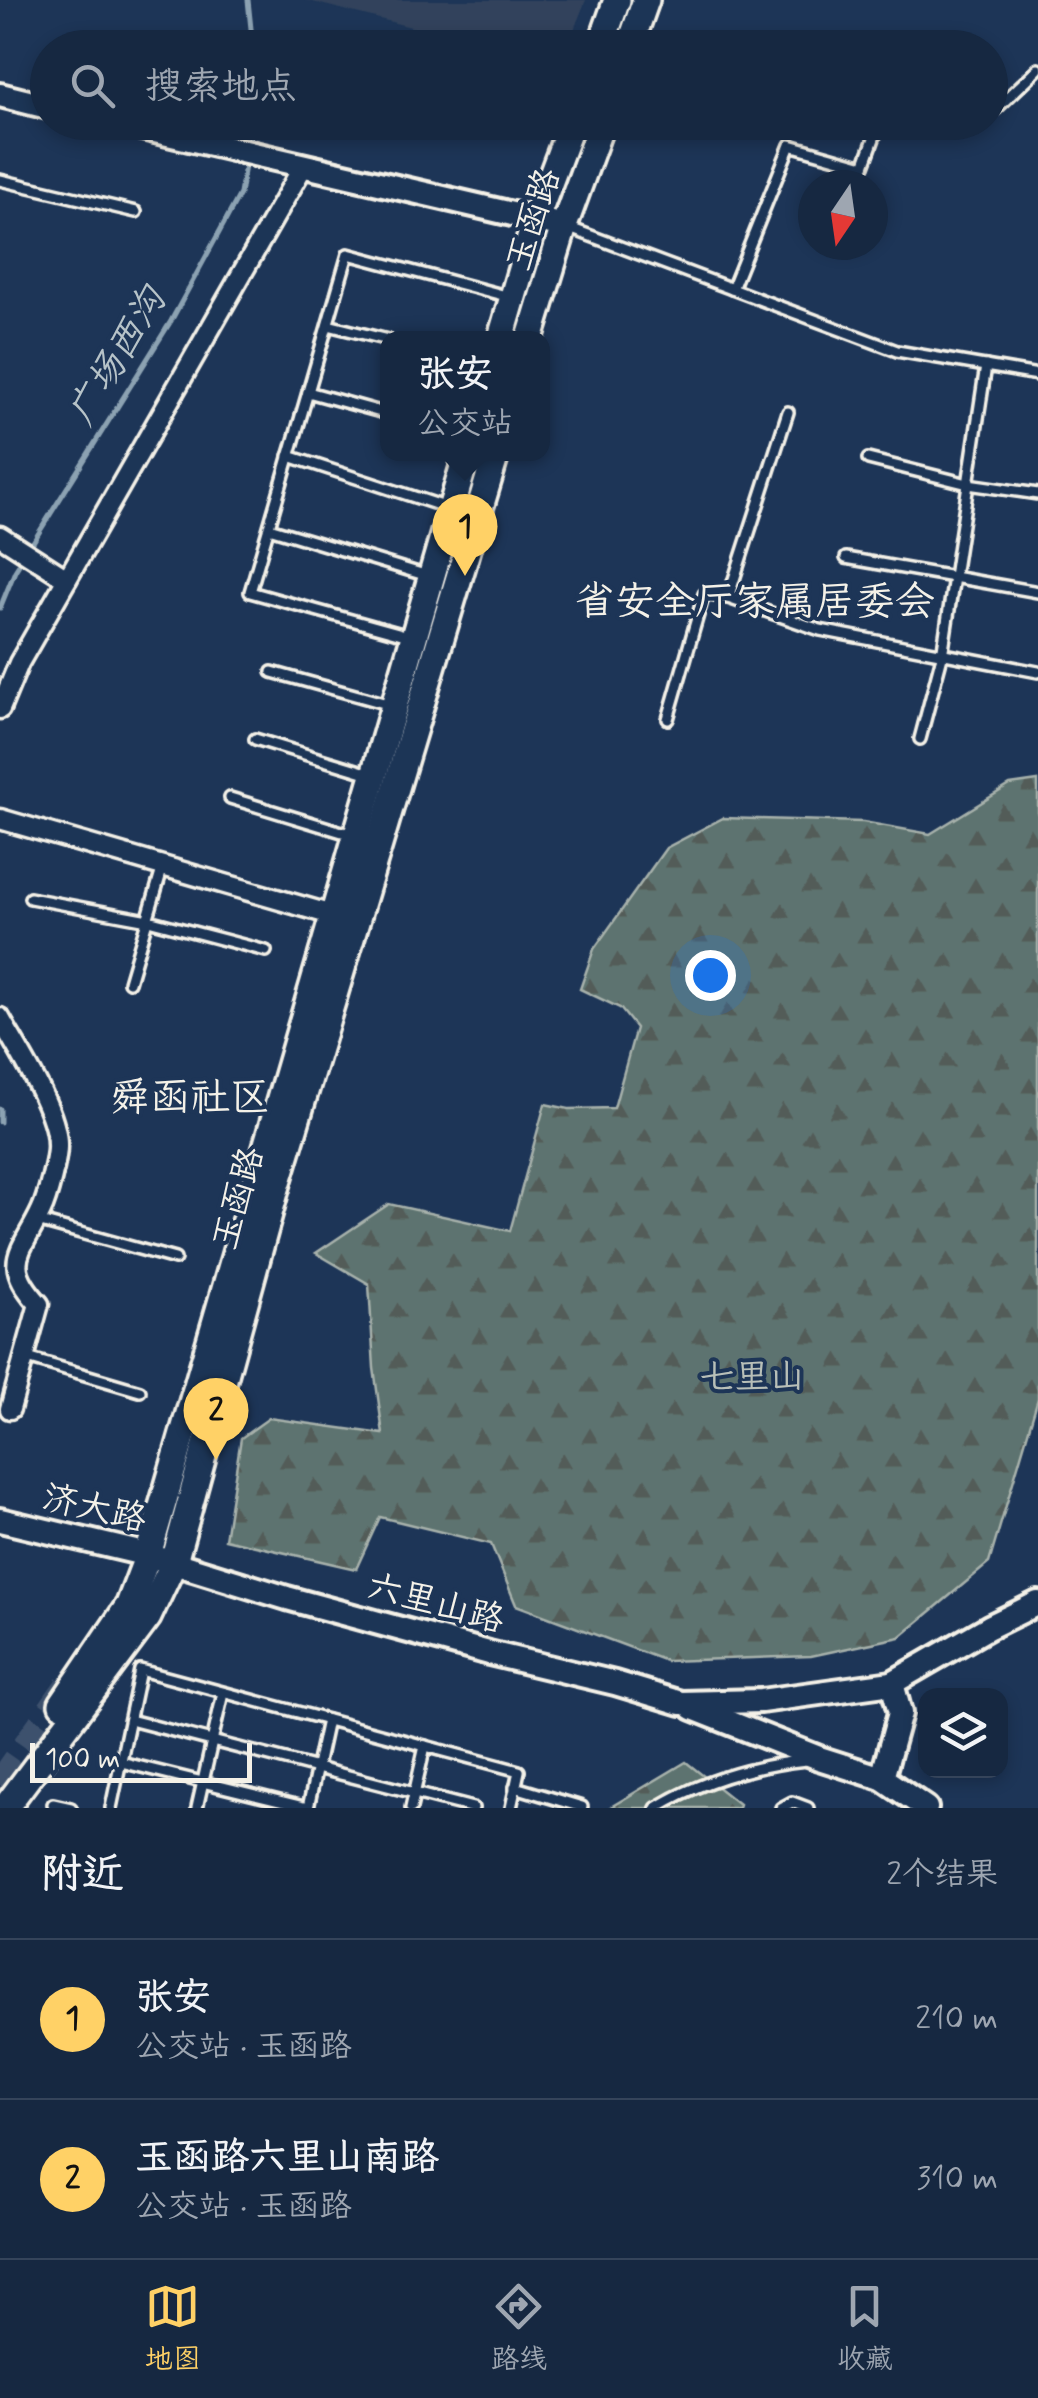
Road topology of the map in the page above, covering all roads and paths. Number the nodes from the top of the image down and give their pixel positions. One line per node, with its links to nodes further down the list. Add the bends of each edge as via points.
1 (618, 0): 3 (main road)
2 (646, 0): 4 (main road)
3 (607, 30)
4 (635, 30)
5 (1038, 69): 7 (lane)
6 (0, 94): 8 (main road)
7 (1008, 98)
8 (30, 102)
9 (193, 140): 13 (main road)
10 (565, 140): 16 (main road, 玉函路)
11 (595, 140): 17 (main road, 玉函路)
12 (873, 140): 18 (lane, via 864,166 790,145)
13 (304, 165): 16 (main road); 41 (street)
14 (0, 180): 15 (lane)
15 (136, 212)
16 (536, 218): 17 (main road); 19 (main road, 玉函路)
17 (564, 226): 18 (lane); 22 (main road, 玉函路)
18 (732, 288): 24 (lane, via 897,350)
19 (513, 298): 20 (lane, via 348,254); 21 (main road, 玉函路)
20 (328, 325): 23 (lane); 26 (lane)
21 (503, 331)
22 (532, 331)
23 (380, 338)
24 (986, 366): 25 (lane); 33 (lane)
25 (1038, 375)
26 (308, 392): 27 (lane); 29 (lane)
27 (380, 412)
28 (788, 412): 43 (lane)
29 (290, 456): 35 (lane); 36 (lane)
30 (868, 459): 33 (lane)
31 (465, 461): 35 (main road, 玉函路)
32 (494, 461): 71 (main road, 玉函路, via 274,1192)
33 (968, 484): 34 (lane); 40 (lane)
34 (1038, 494)
35 (451, 509): 39 (main road, 玉函路)
36 (268, 528): 39 (lane); 44 (lane, via 250,592)
37 (0, 536): 41 (street)
38 (846, 558): 40 (lane)
39 (431, 577): 44 (main road, 玉函路)
40 (954, 579): 42 (lane); 45 (lane)
41 (67, 580): 49 (street)
42 (1038, 592)
43 (728, 598): 45 (lane, via 820,630); 50 (lane, via 704,594)
44 (413, 638): 48 (main road, 玉函路)
45 (942, 656): 47 (lane); 52 (lane)
46 (272, 672): 48 (lane)
47 (1038, 672)
48 (393, 706): 53 (main road, 玉函路)
49 (0, 709)
50 (668, 719)
51 (254, 739): 53 (lane)
52 (920, 739)
53 (373, 775): 56 (main road, 玉函路)
54 (230, 798): 56 (lane)
55 (0, 820): 57 (street)
56 (355, 836): 59 (main road, 玉函路)
57 (163, 866): 59 (street); 60 (lane)
58 (30, 898): 60 (lane)
59 (332, 916): 70 (main road, 玉函路)
60 (148, 920): 61 (lane); 62 (lane)
61 (266, 951)
62 (130, 982)
63 (0, 1018): 64 (street, via 45,1101 58,1144)
64 (34, 1221): 65 (lane); 66 (street, via 15,1261 21,1286 39,1304)
65 (175, 1258)
66 (24, 1358): 67 (lane); 68 (street)
67 (140, 1391)
68 (10, 1409)
69 (0, 1520): 70 (main road, 济大路)
70 (148, 1555): 71 (main road, 济大路); 87 (main road, 玉函路, via 130,1606)
71 (174, 1562): 75 (main road, 六里山路); 91 (main road, 玉函路, via 148,1617)
72 (1038, 1603): 73 (main road)
73 (892, 1683): 75 (main road, 六里山路, via 762,1701); 83 (main road, via 900,1713)
74 (223, 1692): 76 (lane, via 140,1670); 77 (lane); 78 (lane)
75 (680, 1703): 80 (main road, 六里山路)
76 (130, 1720): 78 (lane); 81 (lane)
77 (327, 1720): 79 (lane); 82 (lane)
78 (212, 1742): 82 (lane); 84 (lane)
79 (426, 1746): 85 (lane, via 519,1771); 86 (lane)
80 (818, 1758): 83 (main road, 六里山路); 98 (lane, via 759,1765)
81 (120, 1762): 84 (lane); 89 (lane)
82 (316, 1768): 86 (lane); 94 (lane)
83 (882, 1778): 101 (main road, 六里山路)
84 (203, 1782): 93 (lane); 94 (lane)
85 (515, 1787): 90 (lane); 97 (lane)
86 (414, 1792): 95 (lane); 96 (lane)
87 (0, 1795)
88 (53, 1804): 92 (lane)
89 (114, 1807)
90 (582, 1807)
91 (6, 1808)
92 (72, 1808)
93 (197, 1808)
94 (308, 1808)
95 (410, 1808)
96 (473, 1808)
97 (511, 1808)
98 (656, 1808)
99 (781, 1808): 100 (lane, via 792,1802)
100 (808, 1808)
101 (926, 1808)

